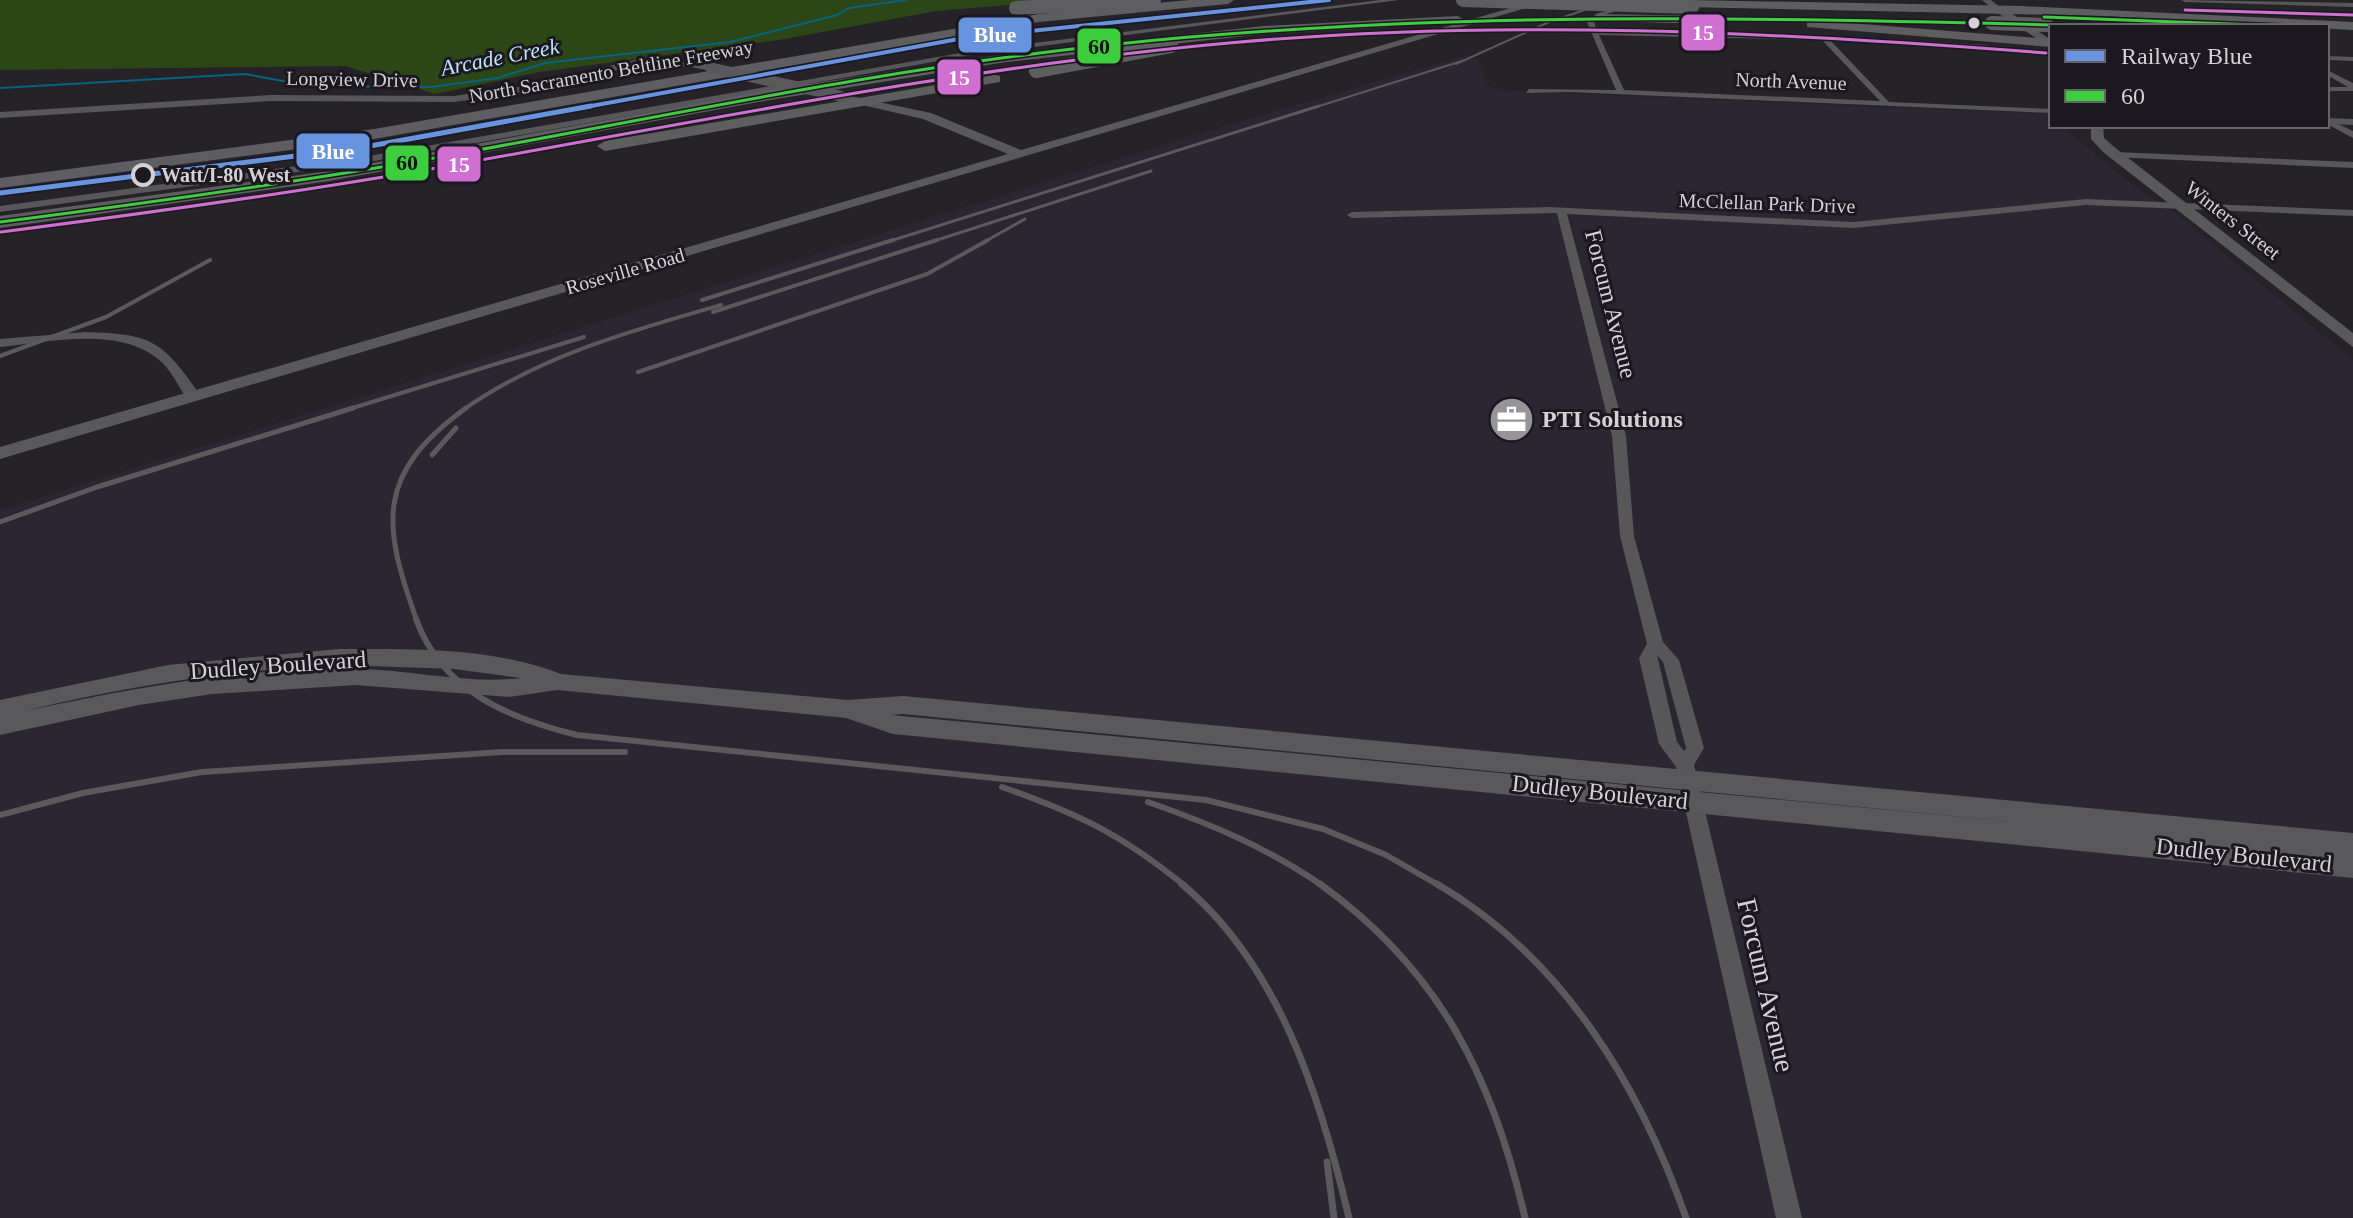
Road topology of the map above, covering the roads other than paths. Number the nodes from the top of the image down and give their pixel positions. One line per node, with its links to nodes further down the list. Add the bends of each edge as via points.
1 (1110, 0): 35 (highway, via 979,21)
2 (1154, 0): 3 (highway); 13 (highway, bridge)
3 (1160, 0)
4 (1228, 0): 35 (highway, North Sacramento Beltline Freeway, via 1039,18)
5 (1396, 0): 57 (street, via 949,56 357,161)
6 (1463, 0): 14 (highway, bridge)
7 (1547, 0): 50 (main road, Roseville Road)
8 (1648, 0): 23 (street, via 1593,18)
9 (2188, 0): 10 (street)
10 (2286, 2): 12 (street)
11 (1992, 4): 14 (highway); 19 (highway); 28 (main road)
12 (2353, 5)
13 (1009, 8)
14 (1691, 12): 15 (highway); 16 (highway, bridge); 29 (highway)
15 (1458, 20): 41 (highway, bridge, via 1208,40); 61 (highway, via 1199,36 889,75 329,176)
16 (2041, 21): 17 (highway); 18 (highway)
17 (2071, 24)
18 (2187, 24)
19 (2306, 24)
20 (2329, 26): 22 (highway)
21 (2329, 28): 22 (highway)
22 (2353, 28)
23 (1595, 33): 27 (street); 40 (street)
24 (2329, 36): 26 (highway)
25 (1266, 37): 55 (highway, via 879,84)
26 (2353, 37)
27 (1824, 38): 30 (street); 42 (street)
28 (2049, 43)
29 (2049, 44)
30 (1985, 47)
31 (735, 55): 34 (highway)
32 (2329, 58): 33 (street)
33 (2353, 59)
34 (690, 64): 41 (main road, Longview Drive, bridge); 44 (street, Longview Drive, via 643,61 509,93 454,99 271,98); 51 (highway)
35 (776, 64): 51 (highway, North Sacramento Beltline Freeway)
36 (2329, 73): 37 (street)
37 (2353, 88): 38 (street)
38 (2329, 89)
39 (1529, 91): 40 (street, North Avenue)
40 (1621, 92): 42 (street, North Avenue)
41 (871, 102): 50 (main road, Longview Drive, via 927,116); 55 (highway)
42 (1886, 103): 43 (street, North Avenue)
43 (2049, 111)
44 (0, 115)
45 (2329, 121): 47 (street)
46 (2329, 122): 49 (street)
47 (2353, 122)
48 (2097, 128): 52 (main road, Winters Street, via 2098,139)
49 (2353, 135)
50 (1017, 152): 64 (main road, Roseville Road)
51 (232, 154): 54 (highway, North Sacramento Beltline Freeway)
52 (2115, 155): 53 (street); 56 (main road, Winters Street)
53 (2353, 165)
54 (0, 183)
55 (322, 186): 61 (highway)
56 (2179, 205): 58 (street, McClellan Park Drive, via 2047,204 1853,225); 59 (street, McClellan Park Drive); 62 (main road, Winters Street)
57 (0, 209)
58 (1561, 211): 60 (street, McClellan Park Drive); 67 (street, Forcum Avenue, via 1619,436 1627,536)
59 (2353, 213)
60 (1352, 215)
61 (0, 222)
62 (2352, 341)
63 (0, 343): 64 (street, via 71,337 131,342 165,356)
64 (190, 392): 65 (main road, Roseville Road); 66 (main road, Roseville Road)
65 (0, 441)
66 (0, 453)
67 (1655, 644): 71 (street, Forcum Avenue, via 1647,658 1668,744); 71 (street, Forcum Avenue, via 1671,660 1695,748)
68 (557, 682): 69 (main road, Dudley Boulevard, via 526,668 434,659 320,658 149,676); 70 (main road, Dudley Boulevard, via 509,688 356,677 212,685); 71 (main road, Dudley Boulevard, via 848,709 893,725)
69 (0, 709)
70 (0, 726)
71 (1688, 782): 72 (main road, Dudley Boulevard); 73 (main road, Dudley Boulevard); 74 (street, Forcum Avenue)
72 (2353, 844)
73 (2353, 866)
74 (1789, 1218)

